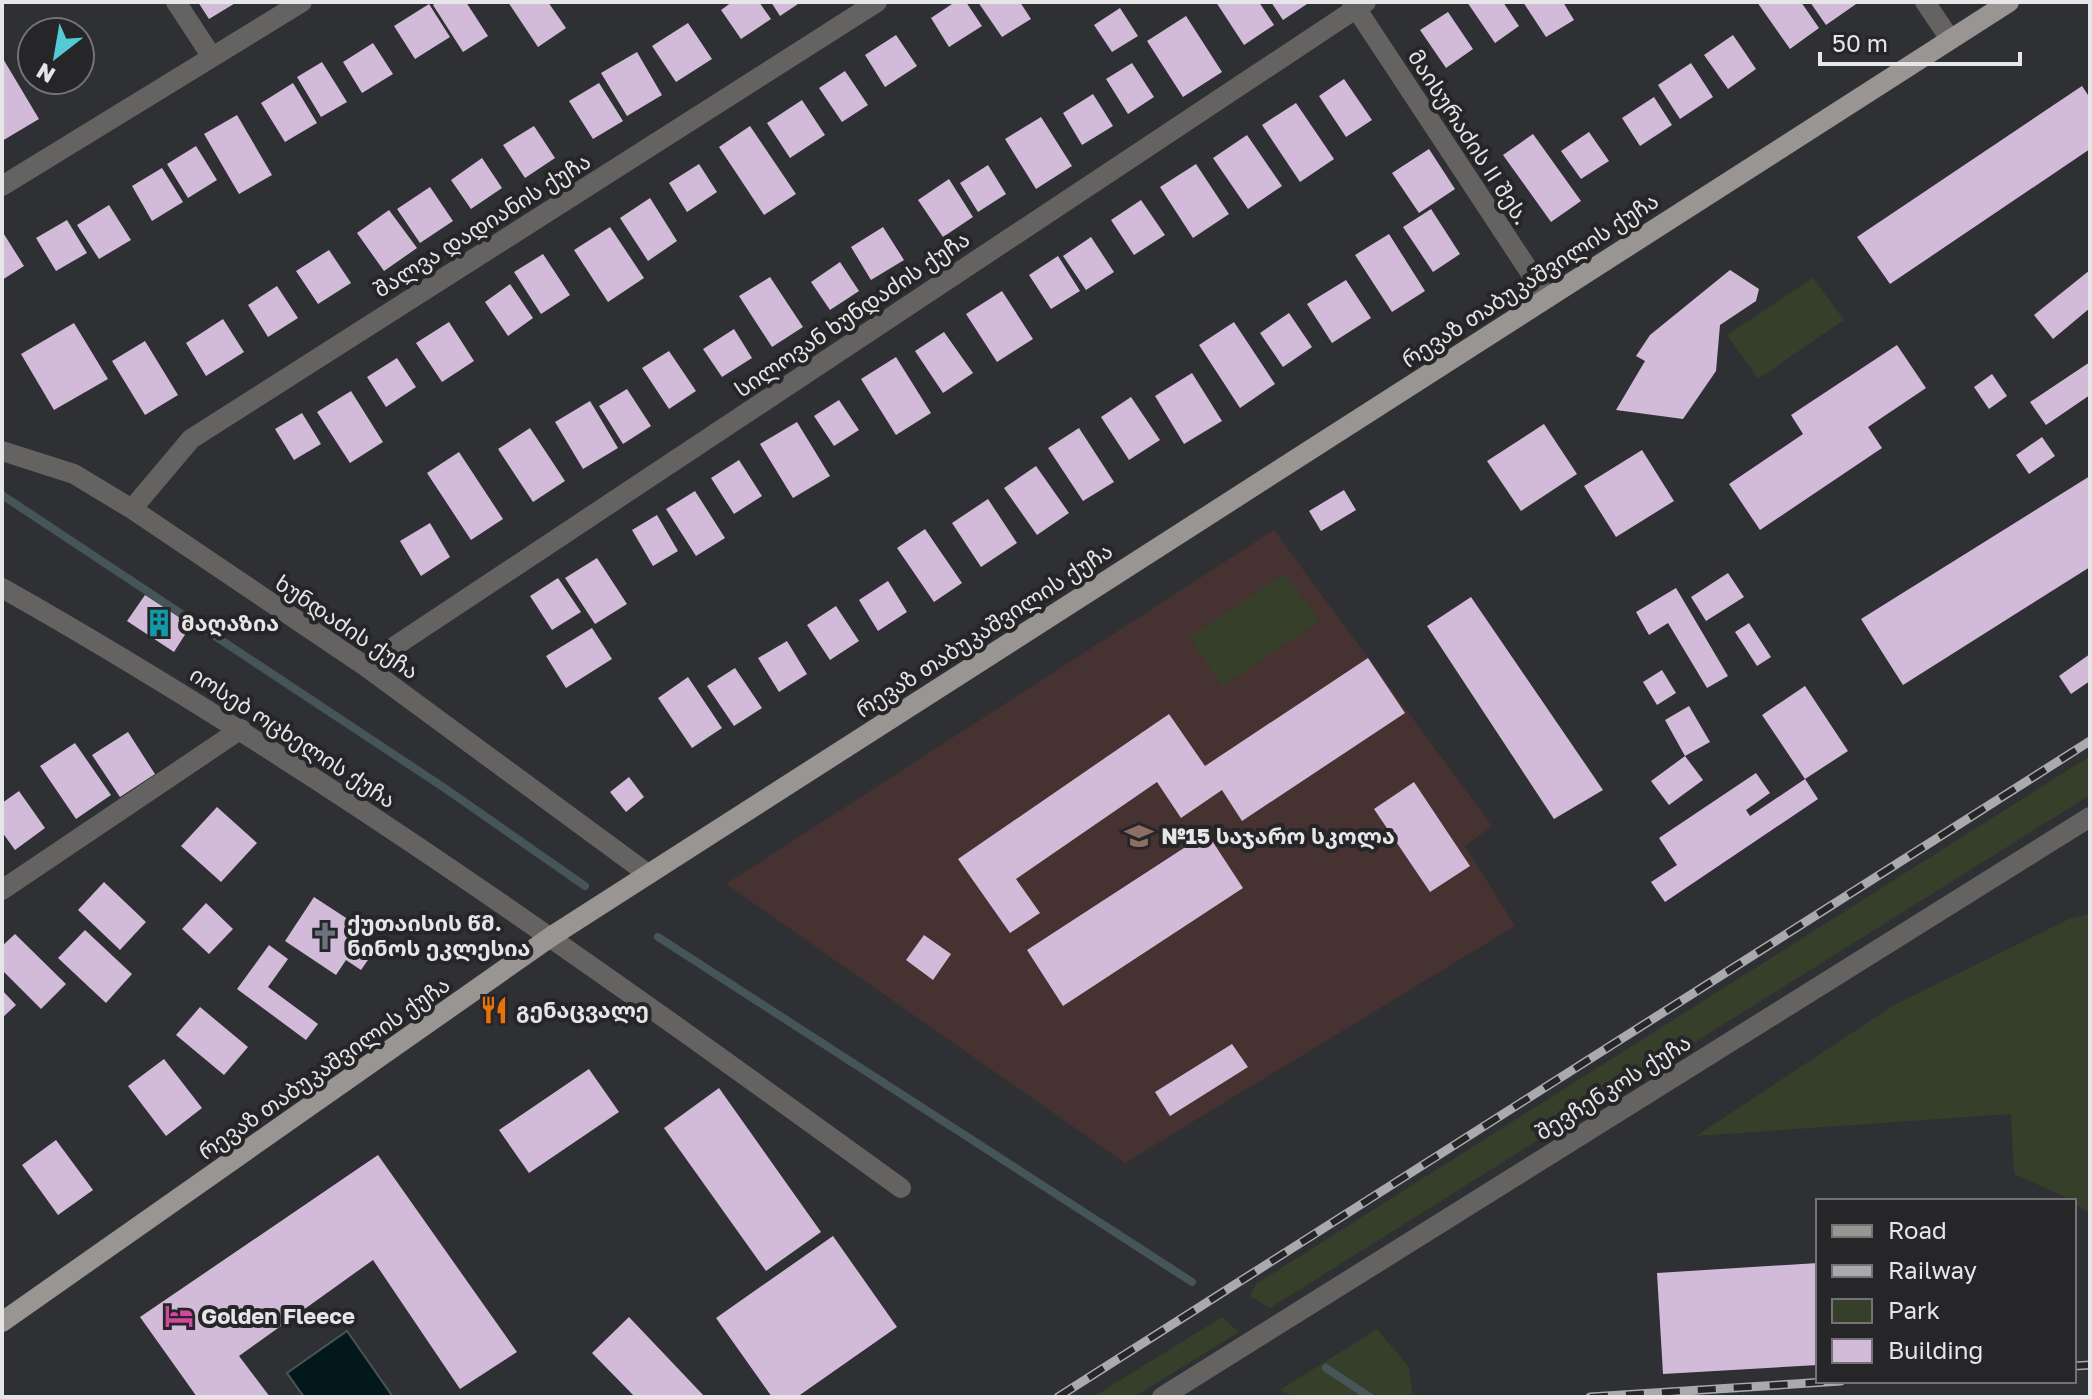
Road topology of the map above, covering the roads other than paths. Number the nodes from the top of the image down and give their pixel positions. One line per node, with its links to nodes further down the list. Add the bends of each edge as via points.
1 (176, 2): 8 (street)
2 (302, 2): 8 (street)
3 (877, 2): 12 (street, შალვა დადიანის ქუჩა, via 191,439)
4 (1925, 2): 7 (street)
5 (2009, 2): 7 (main road, რევაზ თაბუკაშვილის ქუჩა)
6 (1358, 4): 10 (street, მაისურაძის II შეს.); 14 (street, სილოვან ხუნდაძის ქუჩა)
7 (1950, 39): 10 (main road, რევაზ თაბუკაშვილის ქუჩა)
8 (212, 57): 9 (street)
9 (2, 186)
10 (1547, 298): 17 (main road, რევაზ თაბუკაშვილის ქუჩა)
11 (2, 451): 12 (street, ხუნდაძის ქუჩა, via 74,474)
12 (132, 509): 14 (street, ხუნდაძის ქუჩა)
13 (2, 588): 15 (street, იოსებ ოცხელის ქუჩა)
14 (365, 666): 17 (street, ხუნდაძის ქუჩა)
15 (241, 729): 18 (street); 19 (street, იოსებ ოცხელის ქუჩა)
16 (2090, 817): 22 (street, შევჩენკოს ქუჩა)
17 (648, 874): 19 (main road, რევაზ თაბუკაშვილის ქუჩა)
18 (2, 890)
19 (552, 936): 20 (street, იოსებ ოცხელის ქუჩა); 21 (main road, რევაზ თაბუკაშვილის ქუჩა)
20 (901, 1188)
21 (2, 1322)
22 (1162, 1397)

